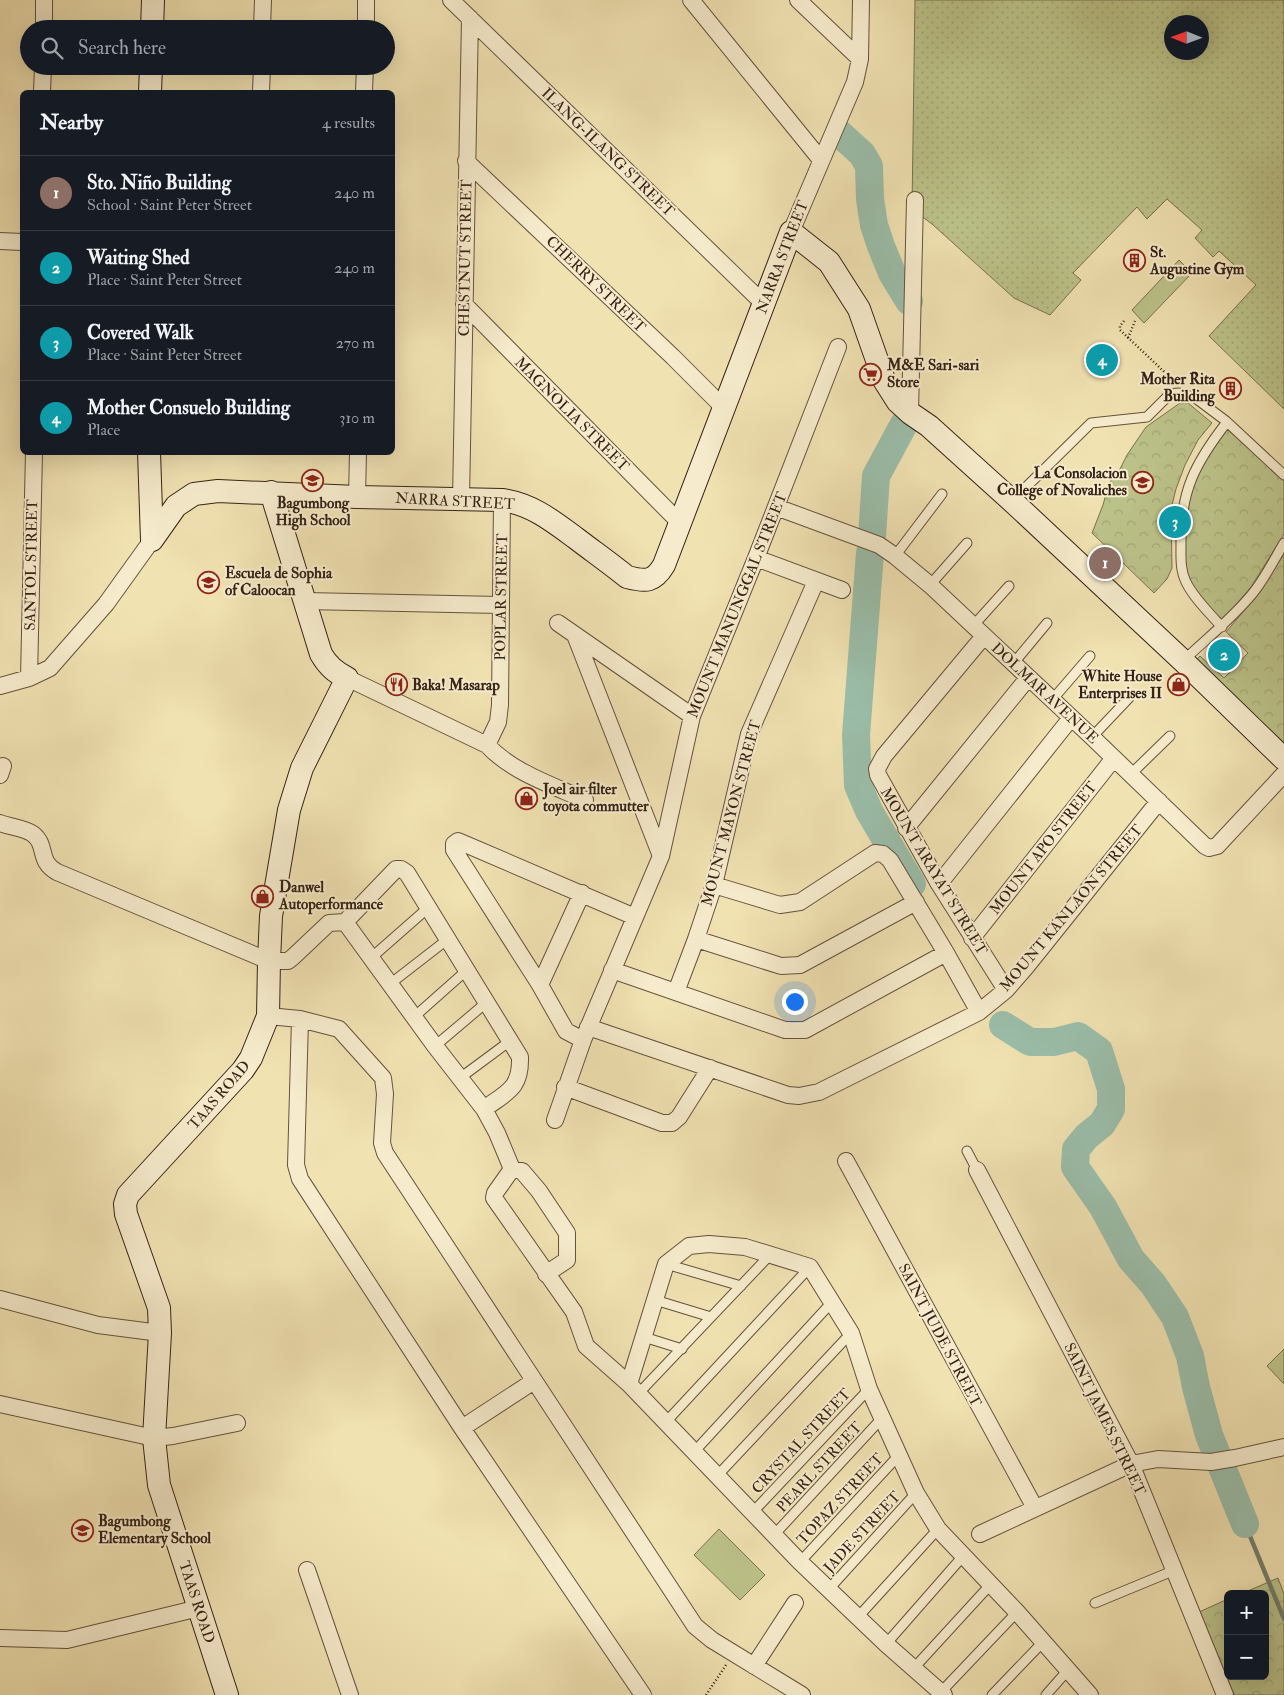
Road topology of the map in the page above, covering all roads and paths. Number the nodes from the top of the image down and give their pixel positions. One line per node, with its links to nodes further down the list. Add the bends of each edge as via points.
1 (44, 0): 10 (street)
2 (153, 0): 11 (street)
3 (263, 0): 12 (street)
4 (366, 0): 13 (street)
5 (451, 0): 9 (street, ILANG-ILANG STREET)
6 (691, 0): 23 (street)
7 (798, 0): 14 (street)
8 (861, 0): 14 (street, NARRA STREET)
9 (470, 18): 24 (street, CHESTNUT STREET); 30 (street, ILANG-ILANG STREET)
10 (44, 20)
11 (152, 20)
12 (262, 20)
13 (366, 20)
14 (860, 59): 23 (street, NARRA STREET, via 852,90)
15 (43, 75): 19 (street)
16 (151, 75): 20 (street)
17 (262, 75): 21 (street)
18 (365, 75): 22 (street)
19 (42, 90)
20 (150, 90)
21 (261, 90)
22 (364, 90)
23 (822, 160): 26 (street, NARRA STREET)
24 (466, 161): 29 (street, CHESTNUT STREET); 36 (street, CHERRY STREET)
25 (915, 200): 37 (street)
26 (792, 232): 30 (street, NARRA STREET); 37 (street, via 829,262 837,274 859,309 884,380 898,402)
27 (0, 242): 28 (street)
28 (20, 242)
29 (464, 304): 46 (street, CHESTNUT STREET); 50 (street, MAGNOLIA STREET)
30 (764, 304): 36 (street, NARRA STREET)
31 (1124, 321): 33 (path, via 1120,330)
32 (1135, 321): 33 (path)
33 (1128, 338): 35 (path)
34 (838, 347): 49 (street, MOUNT MANUNGGAL STREET)
35 (1194, 398): 38 (lane); 48 (lane, via 1170,394 1147,417 1091,424)
36 (724, 408): 50 (street, NARRA STREET)
37 (910, 413): 48 (street, via 929,426)
38 (1227, 422): 42 (lane); 64 (lane, via 1198,463 1189,484 1183,507 1181,540 1185,580)
39 (34, 455): 70 (street, SANTOL STREET)
40 (149, 455): 51 (street)
41 (358, 455): 45 (street)
42 (1284, 475)
43 (271, 492): 45 (street, NARRA STREET); 51 (street, NARRA STREET, via 218,490 194,494 176,506); 60 (street)
44 (942, 494): 54 (lane)
45 (357, 497): 46 (street, NARRA STREET)
46 (461, 499): 47 (street, NARRA STREET)
47 (502, 500): 50 (street, NARRA STREET, via 516,502 548,517 627,577 639,580 650,580 659,574); 61 (street, POPLAR STREET)
48 (1012, 501): 68 (street)
49 (776, 507): 54 (street, DOLMAR AVENUE, via 879,545); 55 (street, MOUNT MANUNGGAL STREET)
50 (680, 523)
51 (152, 540): 70 (street, NARRA STREET, via 106,604 50,668)
52 (967, 543): 57 (lane)
53 (1284, 543): 64 (lane, via 1254,591)
54 (895, 556): 57 (street, DOLMAR AVENUE)
55 (756, 558): 56 (street); 76 (street, MOUNT MANUNGGAL STREET)
56 (816, 581): 59 (street); 91 (street, MOUNT MAYON STREET, via 749,734)
57 (930, 586): 65 (street, DOLMAR AVENUE)
58 (1009, 586): 65 (lane)
59 (842, 590)
60 (305, 601): 61 (street); 71 (street, via 321,654 335,672)
61 (500, 604): 80 (street, POPLAR STREET, via 500,705 498,722)
62 (558, 623): 66 (street)
63 (1047, 623): 69 (lane)
64 (1222, 627): 68 (lane)
65 (978, 631): 69 (street, DOLMAR AVENUE); 88 (street, MOUNT ARAYAT STREET, via 879,763 878,775)
66 (575, 635): 76 (street); 89 (street)
67 (1090, 656): 75 (lane)
68 (1183, 661): 82 (street)
69 (1013, 664): 72 (street, DOLMAR AVENUE)
70 (29, 678): 73 (street, NARRA STREET)
71 (347, 678): 80 (street); 102 (street, TAAS ROAD, via 302,768 290,810 271,916)
72 (1028, 678): 75 (street, DOLMAR AVENUE); 88 (street)
73 (0, 686)
74 (1129, 698): 79 (lane)
75 (1052, 700): 77 (street, DOLMAR AVENUE)
76 (692, 716): 89 (street, MOUNT MANUNGGAL STREET)
77 (1071, 718): 79 (street, DOLMAR AVENUE); 90 (street)
78 (1170, 736): 83 (lane)
79 (1092, 737): 81 (street, DOLMAR AVENUE)
80 (487, 745): 85 (street, via 504,761)
81 (1114, 758): 83 (street, DOLMAR AVENUE); 97 (street, MOUNT APO STREET)
82 (1284, 759)
83 (1131, 774): 86 (street, DOLMAR AVENUE)
84 (1284, 774): 86 (street, DOLMAR AVENUE, via 1214,847 1202,844)
85 (585, 800)
86 (1159, 801): 107 (street, MOUNT KANLAON STREET)
87 (0, 823): 102 (street, via 32,833 41,847 44,860 57,872)
88 (906, 828): 90 (street, MOUNT ARAYAT STREET)
89 (662, 856): 95 (street, MOUNT MANUNGGAL STREET)
90 (939, 884): 97 (street, MOUNT ARAYAT STREET)
91 (714, 885): 93 (street, via 780,904 800,902 876,853 890,860); 99 (street, MOUNT MAYON STREET)
92 (582, 893): 95 (street); 106 (street); 106 (street, MOUNT KANLAON STREET, via 458,841 454,844 454,850)
93 (916, 902): 99 (street, via 800,965 781,966); 100 (street)
94 (429, 907): 96 (street, via 407,873 396,869); 98 (street); 101 (lane)
95 (635, 917): 104 (street, MOUNT MANUNGGAL STREET)
96 (345, 922): 101 (street); 102 (street, via 329,923 288,961)
97 (972, 938): 107 (street, MOUNT ARAYAT STREET)
98 (448, 939): 103 (street); 105 (lane)
99 (696, 939): 108 (street, MOUNT MAYON STREET)
100 (946, 953): 108 (street, via 805,1030 784,1030); 110 (street)
101 (372, 958): 105 (street)
102 (269, 961): 111 (street, TAAS ROAD)
103 (467, 970): 109 (street); 112 (lane)
104 (612, 970): 108 (street); 114 (street, MOUNT MANUNGGAL STREET)
105 (390, 984): 112 (street)
106 (540, 985): 114 (street, MOUNT KANLAON STREET, via 566,1031)
107 (1006, 990): 110 (street, MOUNT KANLAON STREET)
108 (676, 992)
109 (487, 1002): 115 (street); 116 (lane)
110 (979, 1012): 117 (street, MOUNT KANLAON STREET, via 819,1092 788,1095)
111 (268, 1016): 113 (street); 135 (street, TAAS ROAD, via 243,1070 128,1195 126,1214 159,1308)
112 (414, 1017): 116 (street)
113 (300, 1019): 139 (street, via 340,1028 383,1078 382,1142 385,1152); 146 (street, via 296,1165 300,1179)
114 (585, 1033): 117 (street, MOUNT KANLAON STREET); 119 (street, MOUNT MANUNGGAL STREET)
115 (510, 1041): 118 (lane); 120 (street, via 520,1057 521,1072 515,1085)
116 (435, 1046): 118 (street)
117 (710, 1068): 119 (street, via 672,1123 662,1123)
118 (460, 1078): 120 (street)
119 (565, 1086): 121 (street, MOUNT MANUNGGAL STREET)
120 (484, 1110): 124 (street)
121 (555, 1120)
122 (967, 1151): 125 (lane, SAINT JAMES STREET)
123 (846, 1161): 154 (street, SAINT JUDE STREET)
124 (512, 1169): 129 (street, via 494,1198); 129 (street, via 522,1171 567,1233 567,1260)
125 (978, 1170): 151 (street, SAINT JAMES STREET)
126 (770, 1256): 127 (street, via 745,1248 703,1245 690,1246); 128 (street); 130 (lane)
127 (666, 1264): 130 (lane); 132 (street)
128 (810, 1267): 133 (street); 145 (lane)
129 (546, 1274): 140 (street, via 574,1312 586,1346)
130 (741, 1286): 134 (lane)
131 (0, 1300): 135 (street, via 98,1325)
132 (656, 1300): 134 (lane); 137 (street)
133 (833, 1301): 136 (street); 149 (lane)
134 (711, 1318): 138 (lane)
135 (160, 1333): 147 (street, TAAS ROAD)
136 (851, 1333): 141 (street); 152 (lane)
137 (644, 1336): 138 (lane); 140 (street)
138 (682, 1349): 140 (lane)
139 (534, 1381): 146 (street); 173 (street, via 695,1626)
140 (634, 1389): 145 (street)
141 (869, 1389): 143 (street); 155 (lane, CRYSTAL STREET)
142 (0, 1404): 147 (street)
143 (883, 1417): 150 (street); 158 (lane, PEARL STREET)
144 (237, 1423): 147 (street)
145 (665, 1423): 149 (street)
146 (462, 1428): 180 (street)
147 (154, 1438): 167 (street, TAAS ROAD, via 159,1485)
148 (1284, 1447): 151 (street, via 1211,1462 1158,1459)
149 (694, 1452): 152 (street)
150 (900, 1454): 153 (street); 160 (lane, TOPAZ STREET)
151 (1131, 1464): 154 (street); 162 (street, SAINT JAMES STREET)
152 (717, 1476): 155 (street)
153 (916, 1493): 156 (street); 164 (lane, JADE STREET)
154 (1035, 1508): 157 (street)
155 (752, 1513): 158 (street)
156 (938, 1529): 159 (street); 169 (lane)
157 (980, 1534)
158 (774, 1535): 160 (street)
159 (964, 1555): 163 (street); 172 (lane)
160 (800, 1562): 164 (street)
161 (307, 1570): 179 (street)
162 (1175, 1570): 166 (lane); 186 (street, SAINT JAMES STREET)
163 (991, 1584): 168 (street); 175 (lane)
164 (829, 1589): 169 (street)
165 (794, 1603): 174 (street)
166 (1095, 1603)
167 (199, 1608): 170 (street, via 67,1640); 178 (street, TAAS ROAD)
168 (1017, 1612): 171 (street); 177 (lane)
169 (858, 1617): 172 (street)
170 (0, 1638)
171 (1043, 1642): 176 (street); 183 (lane)
172 (886, 1644): 175 (street)
173 (733, 1653): 174 (street); 181 (path)
174 (754, 1666): 182 (street)
175 (914, 1668): 177 (street)
176 (1068, 1670): 184 (lane); 185 (street)
177 (942, 1694)
178 (226, 1695)
179 (350, 1695)
180 (643, 1695)
181 (706, 1695)
182 (802, 1695)
183 (992, 1695)
184 (1046, 1695)
185 (1090, 1695)
186 (1225, 1695)

